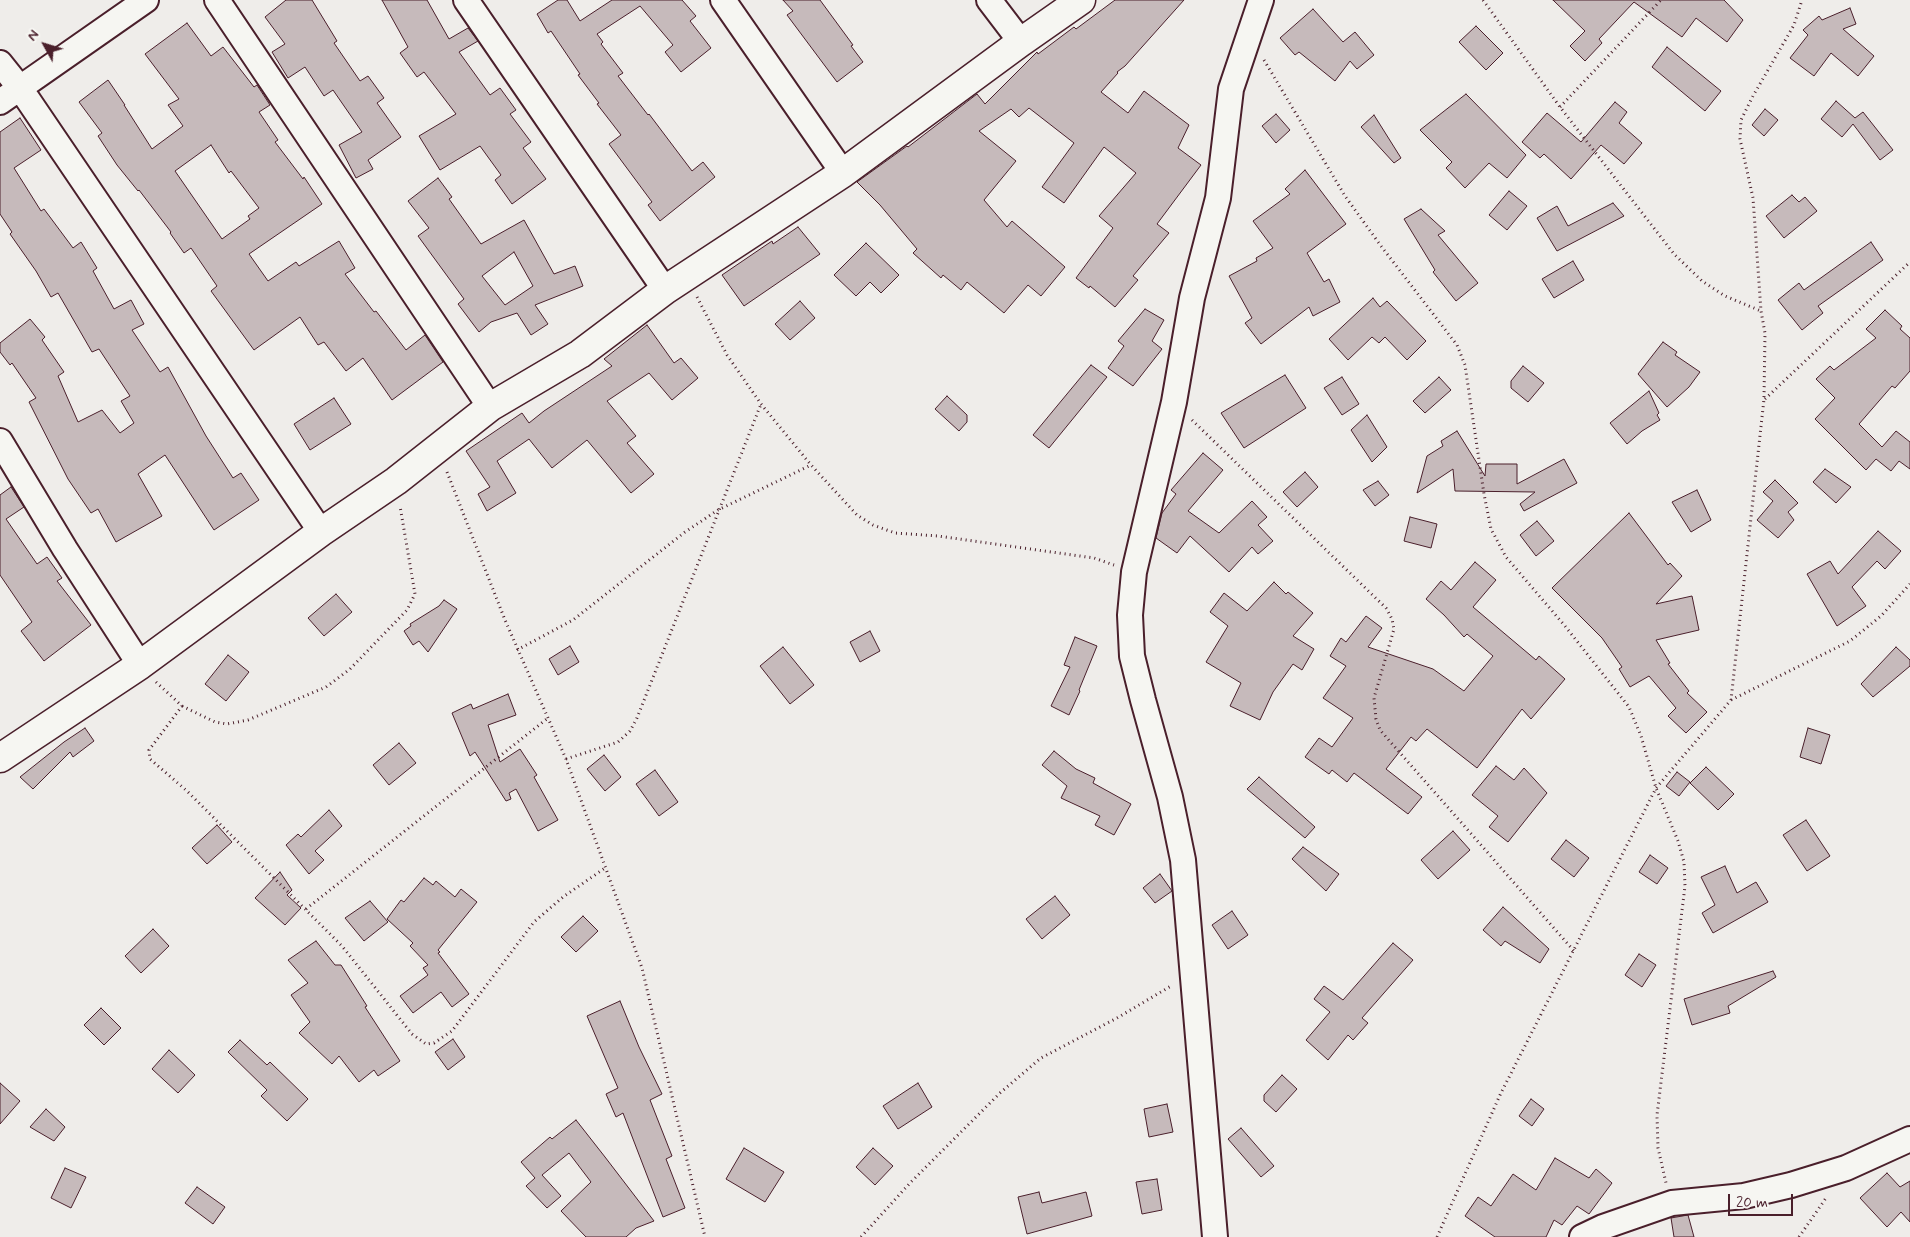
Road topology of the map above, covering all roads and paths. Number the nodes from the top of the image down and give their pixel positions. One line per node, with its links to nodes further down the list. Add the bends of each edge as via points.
1 (146, 0): 14 (street)
2 (217, 0): 24 (street)
3 (466, 0): 19 (street)
4 (723, 0): 17 (street)
5 (989, 0): 12 (street)
6 (1080, 0): 12 (street)
7 (1261, 0): 11 (street)
8 (1483, 0): 16 (path)
9 (1661, 0): 16 (path)
10 (1802, 0): 20 (path, via 1794,25 1741,120 1740,139 1753,198)
11 (1249, 35): 22 (street, via 1231,89 1218,198 1192,298); 40 (path, via 1345,196 1457,345 1465,366 1491,529 1506,557 1629,707)
12 (1021, 42): 17 (street)
13 (0, 63): 14 (street)
14 (20, 88): 15 (street); 30 (street)
15 (0, 102)
16 (1560, 107): 20 (path, via 1674,254 1702,281 1724,296)
17 (843, 173): 19 (street)
18 (1910, 262): 21 (path)
19 (676, 283): 23 (path); 24 (street, via 580,354)
20 (1762, 311): 21 (path)
21 (1764, 399): 35 (path)
22 (1174, 402): 31 (street); 43 (path, via 1386,608 1394,629 1374,698 1380,730)
23 (761, 404): 27 (path); 29 (path)
24 (490, 408): 26 (street)
25 (0, 440): 34 (street)
26 (438, 448): 28 (street); 33 (path)
27 (811, 465): 29 (path); 31 (path, via 857,515 895,533 1094,558)
28 (396, 481): 30 (street); 36 (path, via 414,580 415,594 407,610 350,668 326,687 248,720 227,724 215,722)
29 (718, 510): 33 (path, via 573,620); 39 (path, via 630,731 618,742)
30 (321, 532): 34 (street)
31 (1134, 572): 44 (street, via 1130,615 1132,656 1170,797 1183,860)
32 (1910, 584): 35 (path, via 1881,616 1850,641)
33 (518, 650): 37 (path)
34 (140, 665): 36 (path); 38 (street)
35 (1731, 700): 40 (path)
36 (182, 706): 42 (path, via 149,750 150,759 187,791)
37 (548, 718): 39 (path); 42 (path)
38 (0, 758)
39 (566, 759): 41 (path)
40 (1656, 788): 43 (path); 47 (path, via 1678,841 1684,862 1685,886 1657,1116 1658,1148)
41 (605, 868): 42 (path, via 534,922 452,1031 434,1043 426,1044 412,1034 342,946); 48 (path, via 642,968)
42 (306, 910)
43 (1574, 951): 51 (path, via 1500,1095)
44 (1193, 974): 49 (path, via 1041,1058 1000,1093); 50 (street)
45 (1910, 1139): 46 (street)
46 (1846, 1168): 47 (street, via 1744,1196); 53 (path)
47 (1672, 1203): 52 (street)
48 (704, 1237)
49 (860, 1237)
50 (1215, 1237)
51 (1436, 1237)
52 (1582, 1237)
53 (1800, 1237)

